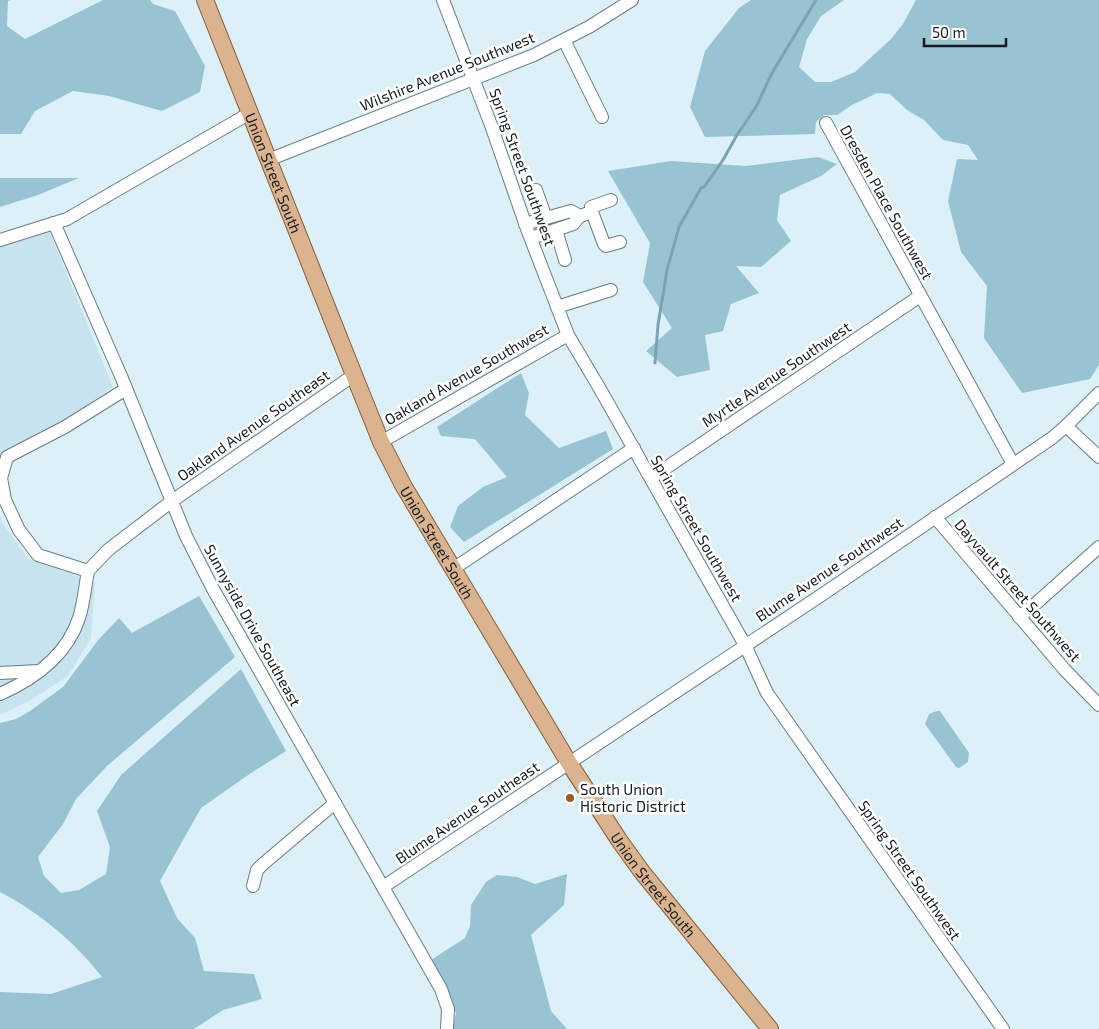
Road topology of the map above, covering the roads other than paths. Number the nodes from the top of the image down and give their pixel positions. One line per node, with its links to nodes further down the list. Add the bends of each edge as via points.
1 (205, 0): 6 (main road, Union Street South)
2 (443, 0): 5 (street, Spring Street Southwest)
3 (632, 0): 4 (street, Wilshire Avenue Southwest)
4 (564, 40): 5 (street, Wilshire Avenue Southwest); 7 (street)
5 (474, 80): 9 (street, Wilshire Avenue Southwest); 15 (street, Spring Street Southwest)
6 (250, 113): 9 (main road, Union Street South); 14 (street, via 67,219)
7 (602, 117)
8 (826, 123): 22 (street, Dresden Place Southwest)
9 (268, 160): 25 (main road, Union Street South)
10 (536, 190): 13 (street)
11 (611, 200): 12 (street, via 591,207)
12 (586, 214): 13 (street, via 571,211); 16 (street, via 573,224); 19 (street, via 606,246)
13 (546, 218): 15 (street)
14 (54, 223): 18 (street); 26 (street, Sunnyside Drive Southeast)
15 (525, 224): 17 (street, Spring Street Southwest)
16 (556, 230): 17 (street); 20 (street)
17 (531, 238): 23 (street, Spring Street Southwest)
18 (0, 240)
19 (620, 242)
20 (565, 260)
21 (610, 290): 23 (street)
22 (920, 296): 32 (street, Dresden Place Southwest); 33 (street, Myrtle Avenue Southwest)
23 (557, 307): 24 (street, Spring Street Southwest)
24 (568, 335): 29 (street, Oakland Avenue Southwest); 30 (street, Spring Street Southwest)
25 (354, 375): 29 (main road, Union Street South); 34 (street, Oakland Avenue Southeast)
26 (126, 389): 34 (street, Sunnyside Drive Southeast); 38 (street, via 66,427 7,457 1,478 19,530 38,555)
27 (1099, 393): 28 (street, Blume Avenue Southwest)
28 (1066, 426): 31 (street); 32 (street, Blume Avenue Southwest)
29 (381, 442): 37 (main road, Union Street South, via 403,486)
30 (634, 448): 33 (street, Spring Street Southwest); 37 (street)
31 (1099, 457)
32 (1013, 464): 35 (street, Blume Avenue Southwest)
33 (651, 478): 40 (street, Spring Street Southwest)
34 (172, 501): 38 (street, Oakland Avenue Southeast, via 108,550); 46 (street, Sunnyside Drive Southeast, via 213,589)
35 (935, 517): 39 (street, Dayvault Street Southwest); 40 (street, Blume Avenue Southwest)
36 (1099, 547): 39 (street)
37 (454, 569): 45 (main road, Union Street South)
38 (88, 571): 41 (street, via 79,618 69,640)
39 (1019, 616): 44 (street, Dayvault Street Southwest)
40 (746, 645): 45 (street, Blume Avenue Southwest); 51 (street, Spring Street Southwest, via 767,694)
41 (40, 671): 42 (street); 43 (street)
42 (0, 673)
43 (0, 694)
44 (1099, 705)
45 (569, 763): 48 (street, Blume Avenue Southeast); 50 (main road, Union Street South, via 642,872)
46 (335, 803): 47 (street, via 257,870); 48 (street, Sunnyside Drive Southeast)
47 (253, 886)
48 (383, 887): 49 (street, Sunnyside Drive Southeast, via 441,988 448,1009)
49 (447, 1029)
50 (770, 1029)
51 (1003, 1029)

